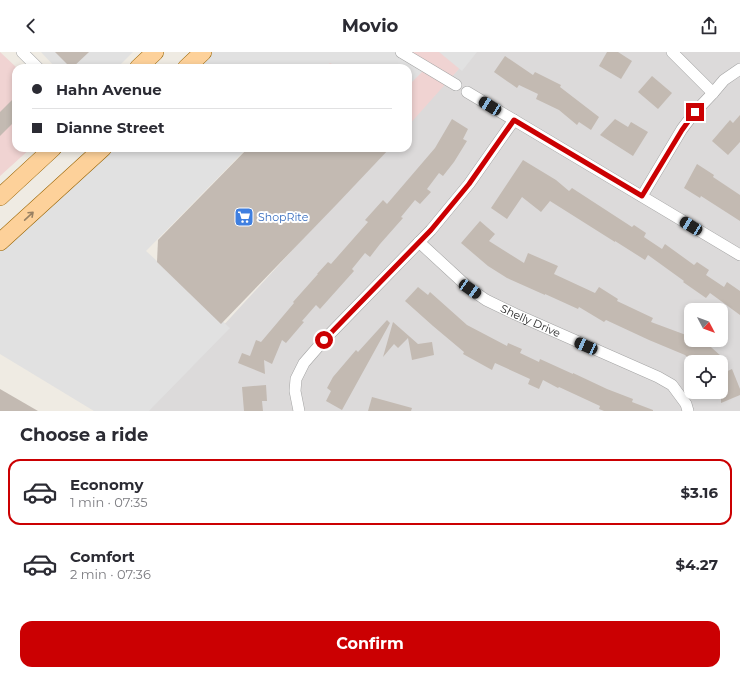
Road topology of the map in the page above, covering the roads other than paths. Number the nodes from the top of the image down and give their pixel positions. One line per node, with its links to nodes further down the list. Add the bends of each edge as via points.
1 (22, 52): 6 (street)
2 (155, 52): 7 (main road)
3 (203, 52): 8 (main road)
4 (401, 52): 10 (street)
5 (672, 52): 12 (street)
6 (34, 64)
7 (142, 64)
8 (190, 64)
9 (740, 69): 12 (street, via 724,80)
10 (456, 85)
11 (467, 92): 13 (street)
12 (713, 94): 16 (street, via 682,130)
13 (514, 120): 16 (street); 19 (street, via 469,184)
14 (49, 152): 17 (main road)
15 (99, 152): 18 (main road, one-way to 15)
16 (642, 196): 20 (street)
17 (0, 197)
18 (0, 242)
19 (419, 242): 21 (street, via 304,363 296,379 295,391); 22 (street, Shelly Drive, via 470,289 486,300 672,385)
20 (740, 255)
21 (299, 411)
22 (688, 411)

